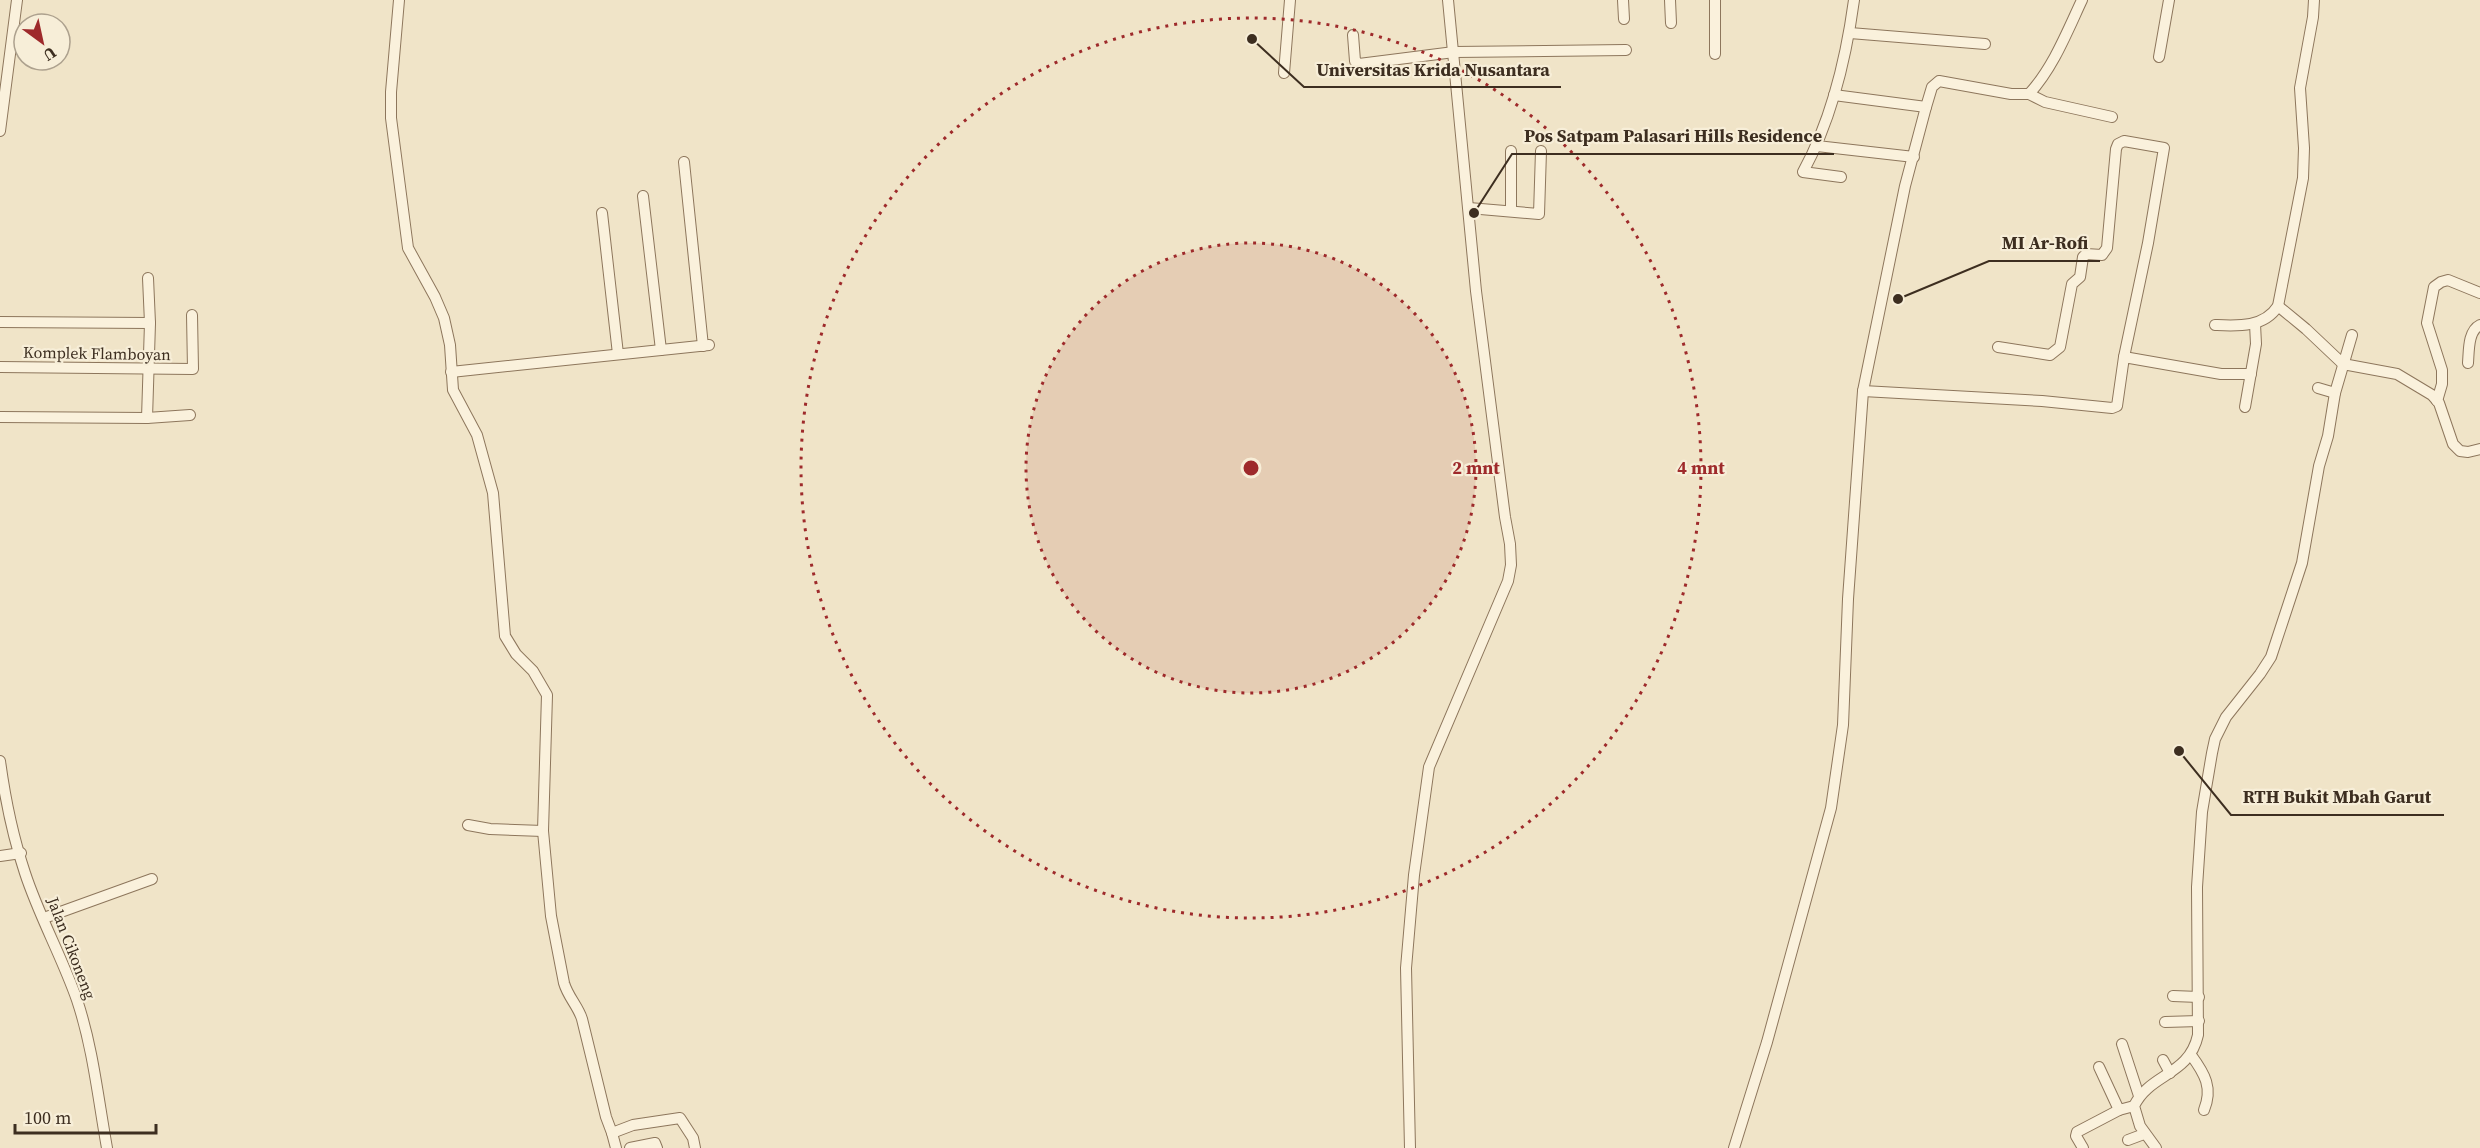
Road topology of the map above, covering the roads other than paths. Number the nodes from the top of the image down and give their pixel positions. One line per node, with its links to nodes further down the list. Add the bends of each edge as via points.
1 (16, 0): 26 (street)
2 (399, 0): 55 (street, via 391,118 401,210 408,248 444,318)
3 (1290, 0): 21 (street)
4 (1448, 0): 18 (street)
5 (1623, 0): 12 (street)
6 (1670, 0): 13 (street)
7 (1715, 0): 19 (street)
8 (1854, 0): 14 (street)
9 (2080, 0): 22 (street, via 2049,67)
10 (2169, 0): 20 (street)
11 (2314, 0): 39 (street, via 2300,88 2303,178)
12 (1624, 19)
13 (1671, 23)
14 (1850, 33): 16 (street); 23 (street)
15 (1353, 36): 18 (street, via 1355,61 1359,64)
16 (1985, 44)
17 (1626, 50): 18 (street)
18 (1454, 52): 34 (street)
19 (1715, 54)
20 (2159, 57)
21 (1284, 73)
22 (2029, 94): 24 (street, via 1939,81 1932,87); 25 (street, via 2045,102)
23 (1834, 95): 24 (street); 27 (street)
24 (1926, 107): 30 (street)
25 (2112, 117)
26 (0, 130)
27 (1818, 146): 30 (street); 32 (street, via 1803,172)
28 (1511, 151): 35 (street)
29 (1541, 151): 35 (street, via 1539,214)
30 (1914, 157): 58 (street, via 1894,234)
31 (684, 162): 48 (street, via 706,345)
32 (1841, 177)
33 (643, 196): 48 (street)
34 (1469, 208): 35 (street); 93 (street, via 1511,566 1495,613 1429,766 1406,968)
35 (1511, 211)
36 (602, 213): 49 (street)
37 (148, 278): 42 (street)
38 (2480, 293): 60 (street, via 2448,280 2434,288 2427,323 2442,370 2442,384)
39 (2277, 306): 44 (street); 52 (street)
40 (192, 315): 54 (street, Komplek Flamboyan, via 193,369)
41 (0, 322): 42 (street)
42 (150, 322): 54 (street)
43 (2479, 323): 51 (street, via 2472,335)
44 (2255, 324): 45 (street); 56 (street)
45 (2215, 325)
46 (2352, 335): 52 (street)
47 (1998, 347): 50 (street, via 2050,355 2060,348 2072,284 2080,277 2083,258 2086,254 2102,255 2107,248 2116,149 2124,141 2163,148)
48 (661, 350): 49 (street)
49 (618, 354): 55 (street)
50 (2124, 357): 56 (street, via 2221,374); 58 (street, via 2117,406 2112,408)
51 (2468, 363)
52 (2343, 364): 59 (street); 60 (street, via 2397,374)
53 (0, 367): 54 (street, Komplek Flamboyan)
54 (148, 369): 64 (street)
55 (451, 372): 68 (street, via 453,390 477,435 493,493 505,636 548,695)
56 (2250, 374): 61 (street)
57 (2318, 388): 59 (street)
58 (1863, 391): 94 (street, via 1843,725 1831,808)
59 (2335, 393): 74 (street, via 2302,563 2271,657 2235,704 2215,739 2202,812 2198,866)
60 (2435, 398): 65 (street, via 2453,444 2460,451)
61 (2246, 407)
62 (190, 415): 64 (street)
63 (0, 417): 64 (street)
64 (147, 418)
65 (2480, 449)
66 (0, 761): 69 (street, Jalan Cikoneng)
67 (468, 825): 68 (street)
68 (543, 831): 85 (street, via 551,916 564,983 578,1006)
69 (21, 853): 70 (street); 72 (street, Jalan Cikoneng)
70 (0, 856)
71 (152, 879): 72 (street)
72 (44, 918): 88 (street, Jalan Cikoneng, via 78,1002 93,1056)
73 (2173, 996): 74 (street)
74 (2199, 997): 75 (street)
75 (2199, 1021): 76 (street); 78 (street)
76 (2165, 1022)
77 (2122, 1044): 82 (street)
78 (2191, 1055): 81 (street); 84 (street, via 2209,1088)
79 (2163, 1060): 81 (street)
80 (2098, 1067): 83 (street)
81 (2170, 1073): 82 (street)
82 (2136, 1101): 83 (street); 86 (street)
83 (2119, 1110): 95 (street, via 2077,1132)
84 (2204, 1110)
85 (612, 1133): 89 (street); 92 (street, via 633,1125 680,1118)
86 (2144, 1134): 87 (street); 96 (street)
87 (2128, 1140)
88 (107, 1148)
89 (616, 1148)
90 (630, 1148): 91 (street, via 655,1143)
91 (657, 1148)
92 (695, 1148)
93 (1410, 1148)
94 (1734, 1148)
95 (2083, 1148)
96 (2156, 1148)

